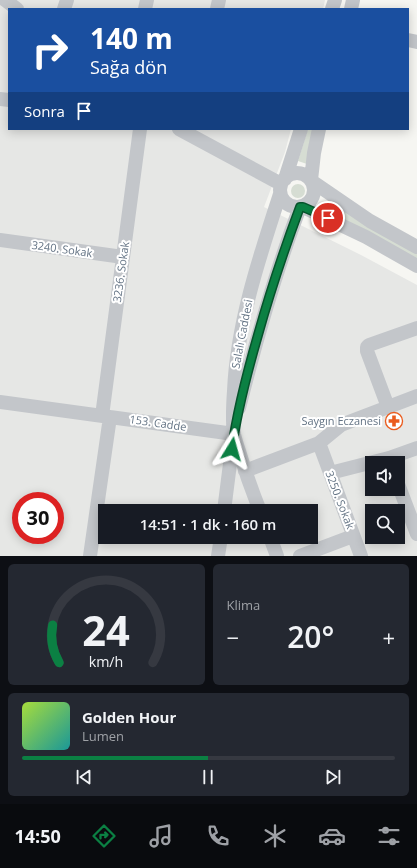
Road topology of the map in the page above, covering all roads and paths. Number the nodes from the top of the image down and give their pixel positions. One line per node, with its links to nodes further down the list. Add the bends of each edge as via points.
1 (4, 0): 2 (street)
2 (15, 8)
3 (140, 130): 12 (street, 3236. Sokak)
4 (181, 130): 8 (street)
5 (301, 130): 8 (street, Salalı Caddesi)
6 (319, 130): 7 (street)
7 (312, 181): 8 (street, via 301,173 295,173 289,175); 9 (street, via 314,196); 11 (street, via 370,220)
8 (282, 186): 9 (street, via 286,204); 19 (street, Salalı Caddesi, via 253,282 240,341 233,403)
9 (301, 207): 13 (street, via 360,234); 19 (street, Salalı Caddesi, via 270,291)
10 (0, 240): 12 (street, 3240. Sokak)
11 (417, 247)
12 (123, 257): 18 (street, 3236. Sokak)
13 (417, 266)
14 (417, 328): 17 (street, via 367,347)
15 (417, 396): 17 (street)
16 (0, 402): 18 (street, 153. Cadde)
17 (388, 407): 20 (street, via 341,425)
18 (106, 416): 19 (street, 153. Cadde); 34 (street, 3236. Sokak)
19 (234, 434): 24 (street); 27 (street)
20 (319, 443): 24 (street); 25 (street, 3250. Sokak)
21 (417, 448): 22 (street)
22 (400, 456)
23 (365, 466): 25 (street)
24 (245, 471): 28 (street)
25 (330, 473): 31 (street, 3250. Sokak)
26 (405, 494): 29 (street)
27 (225, 504)
28 (257, 504)
29 (412, 504): 30 (street)
30 (417, 534)
31 (353, 536): 37 (street); 38 (street, 3250. Sokak)
32 (220, 544): 35 (street)
33 (273, 544): 36 (street)
34 (90, 556)
35 (218, 556)
36 (277, 556)
37 (300, 556)
38 (361, 556)

